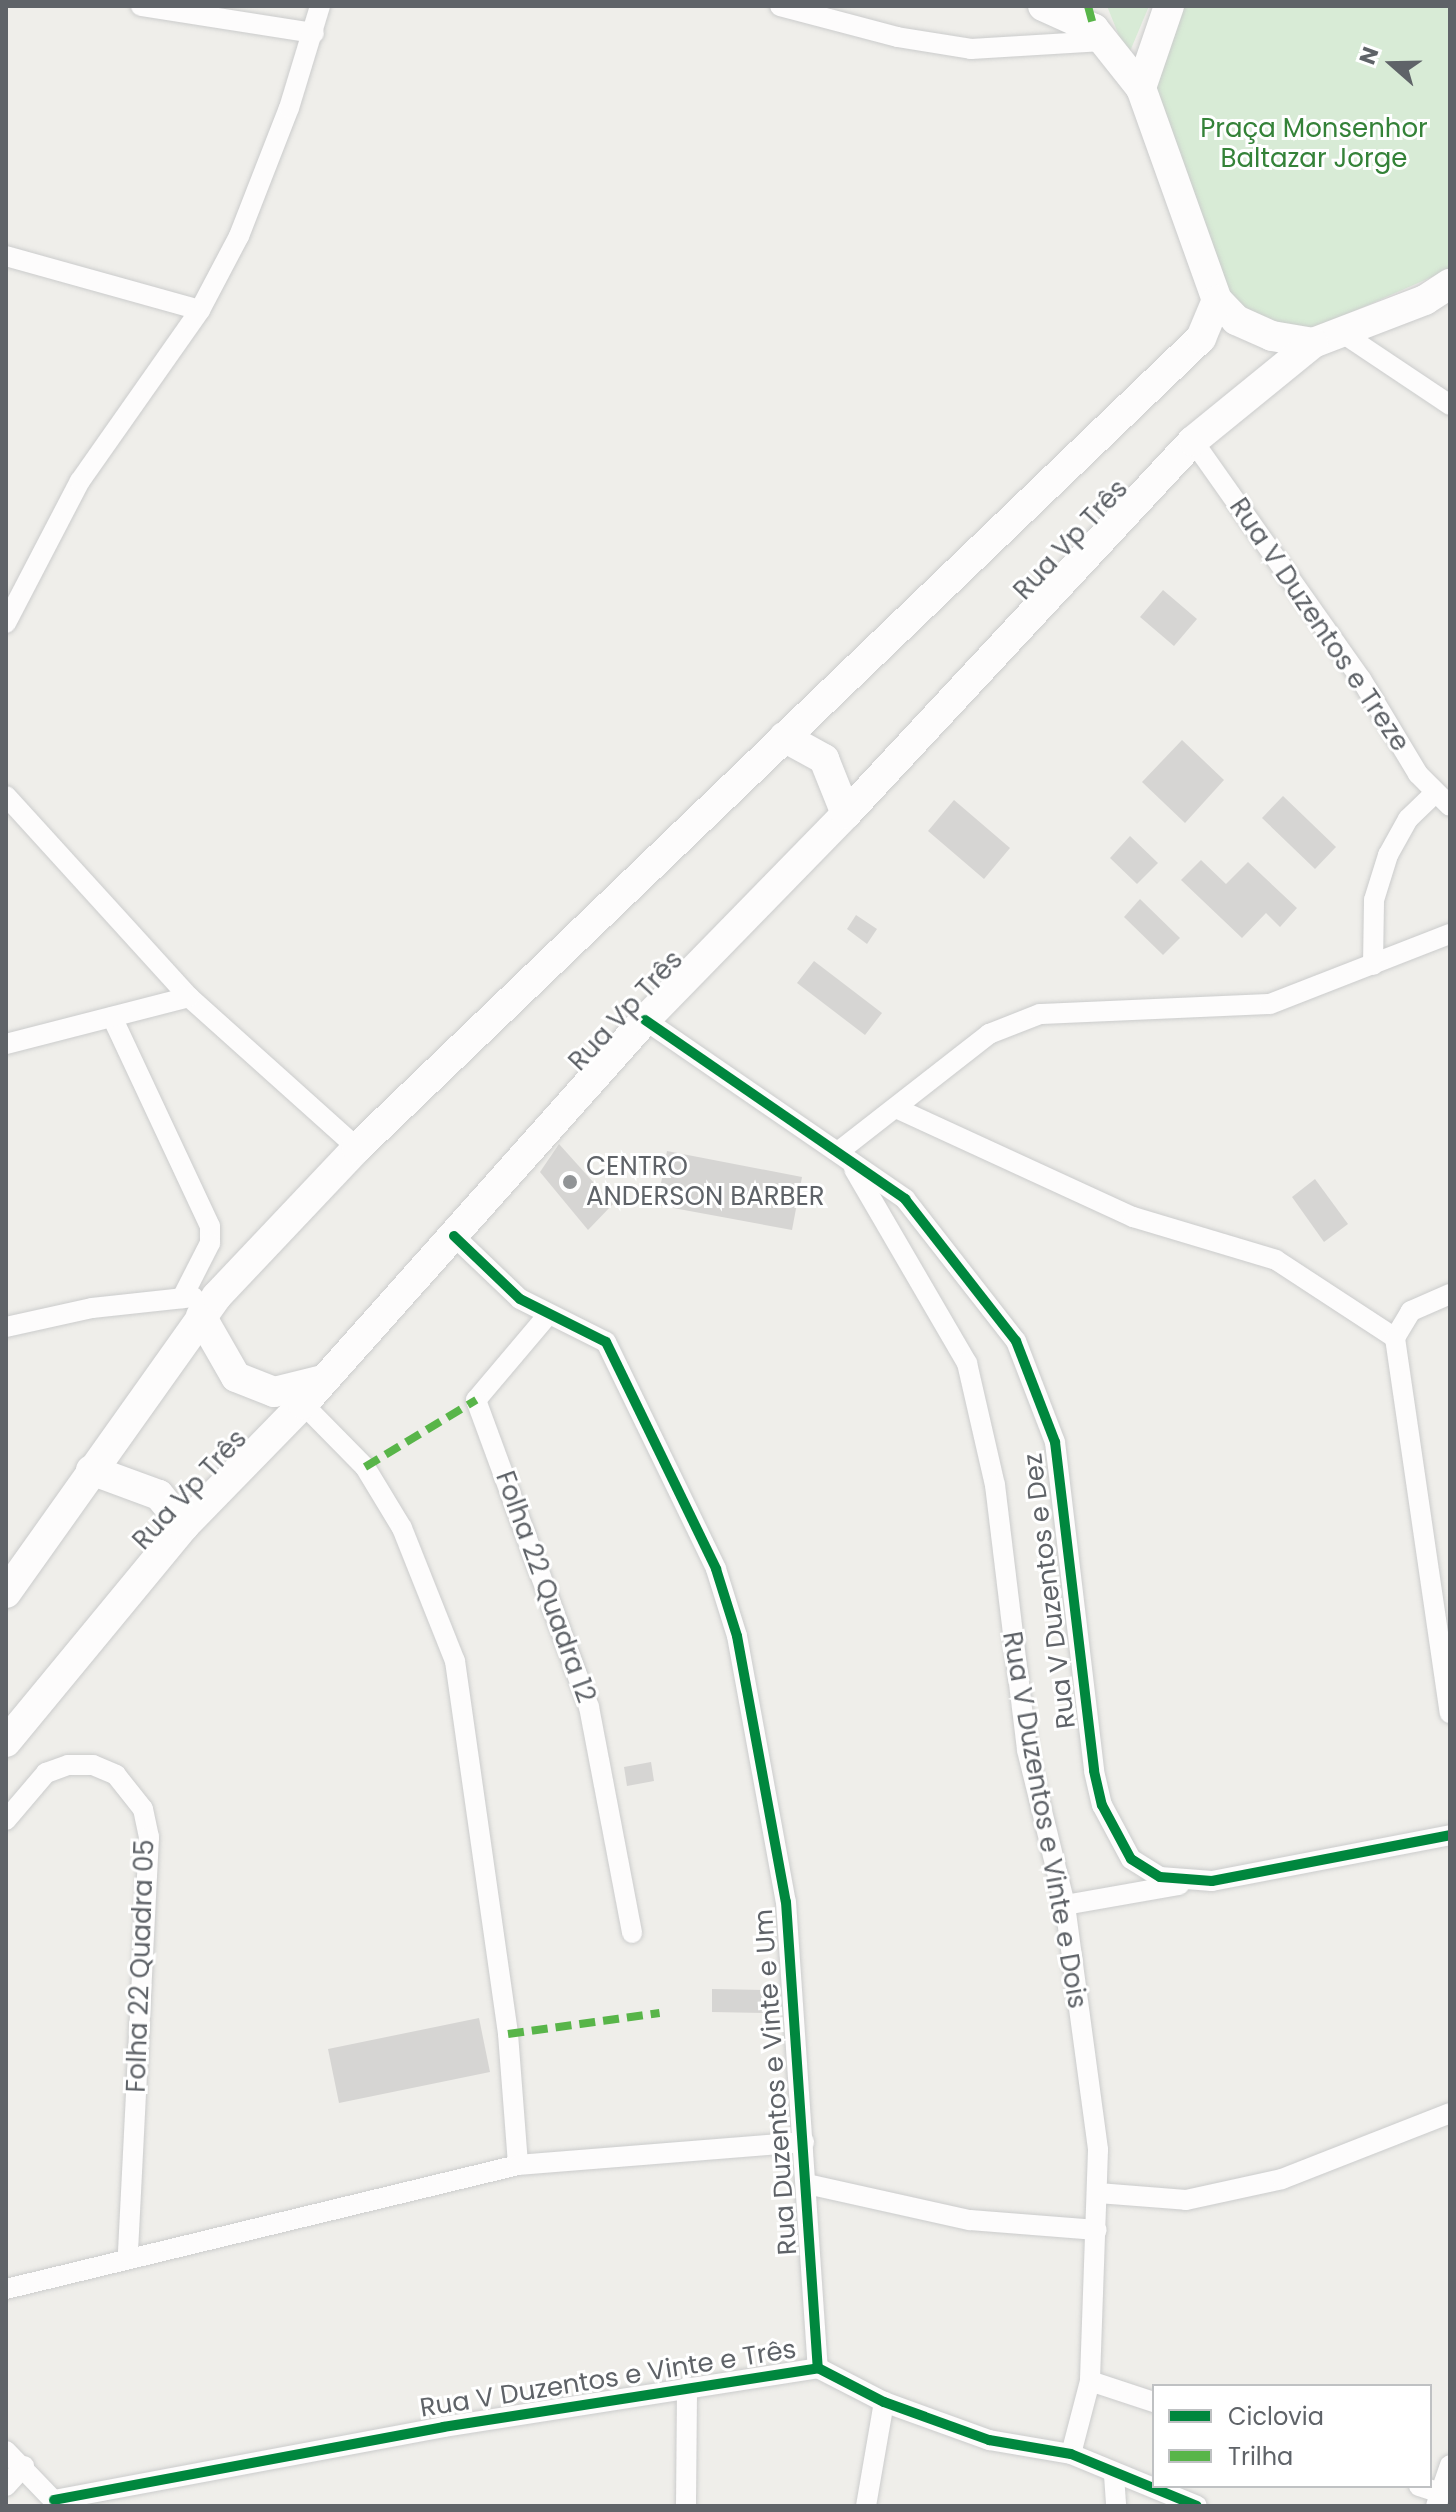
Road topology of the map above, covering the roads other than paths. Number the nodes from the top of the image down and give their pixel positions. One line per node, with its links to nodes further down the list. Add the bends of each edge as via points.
1 (141, 6): 6 (street)
2 (320, 6): 6 (street)
3 (780, 6): 7 (street, via 897,37 971,49)
4 (1043, 6): 7 (main road, via 1094,29)
5 (1169, 6): 8 (main road)
6 (314, 33): 12 (street, via 239,236)
7 (1103, 41): 8 (main road)
8 (1141, 88): 11 (main road)
9 (6, 256): 12 (street)
10 (1450, 284): 13 (main road)
11 (1217, 300): 14 (main road, via 1236,320 1272,336); 18 (main road, Rua Vp Três, via 1201,338)
12 (200, 310): 17 (street, via 80,481)
13 (1344, 334): 14 (main road); 15 (street)
14 (1313, 343): 16 (main road, Rua Vp Três)
15 (1450, 405)
16 (1193, 441): 20 (street, Rua V Duzentos e Treze); 21 (main road, Rua Vp Três)
17 (6, 623)
18 (784, 737): 21 (main road, via 824,759); 29 (main road, Rua Vp Três)
19 (6, 796): 24 (street)
20 (1442, 800): 23 (street, via 1408,819 1388,855 1374,900)
21 (846, 814): 26 (main road, Rua Vp Três)
22 (1450, 934): 23 (street)
23 (1373, 965): 28 (street, via 1270,1004 1040,1014 989,1034)
24 (189, 997): 25 (street); 29 (street)
25 (112, 1017): 27 (street); 34 (street, via 210,1226)
26 (645, 1020): 30 (street, Rua V Duzentos e Dez); 32 (main road, Rua Vp Três)
27 (6, 1044)
28 (898, 1109): 30 (street); 37 (street, via 1133,1217 1276,1260)
29 (357, 1148): 34 (main road, Rua Vp Três)
30 (838, 1152): 31 (street, Rua V Duzentos e Dez)
31 (854, 1169): 47 (street, Rua V Duzentos e Dez, via 905,1199 952,1252 1016,1341 1042,1395 1068,1522 1102,1805 1131,1859); 48 (street, Rua V Duzentos e Vinte e Dois, via 967,1363 983,1416 1027,1750)
32 (454, 1236): 35 (street, Rua Duzentos e Vinte e Um, via 520,1299); 38 (main road, Rua Vp Três)
33 (1450, 1294): 37 (street, via 1411,1311)
34 (200, 1303): 36 (street, via 92,1308); 38 (main road, via 236,1377 274,1392); 40 (main road, Rua Vp Três)
35 (547, 1316): 49 (street, Folha 22 Quadra 12, via 476,1400 589,1707); 51 (street, Rua Duzentos e Vinte e Um, via 606,1342 716,1569 737,1636 786,1902)
36 (6, 1327)
37 (1395, 1338): 43 (street)
38 (323, 1380): 39 (main road, Rua Vp Três)
39 (303, 1404): 41 (main road, Rua Vp Três); 52 (street, via 365,1467 402,1528 455,1661 504,2003)
40 (91, 1470): 41 (main road, via 151,1491); 42 (main road, Rua Vp Três)
41 (184, 1526): 44 (main road, Rua Vp Três)
42 (6, 1593)
43 (1450, 1713)
44 (6, 1742)
45 (6, 1820): 56 (street, Folha 22 Quadra 05, via 46,1773 68,1765 93,1765 116,1775 143,1809 149,1837)
46 (1450, 1835): 47 (street)
47 (1187, 1883): 48 (street)
48 (1065, 1905): 54 (street, Rua V Duzentos e Vinte e Dois)
49 (632, 1933)
50 (1450, 2113): 54 (street, via 1282,2179 1161,2202)
51 (804, 2142): 52 (street, Rua Duzentos e Vinte e Um); 53 (street, Rua Duzentos e Vinte e Um)
52 (518, 2165): 56 (street, Rua Duzentos e Vinte e Um)
53 (807, 2184): 55 (street, Rua Duzentos e Vinte e Um, via 970,2220); 58 (street, Rua Duzentos e Vinte e Um)
54 (1098, 2193): 55 (street, Rua V Duzentos e Vinte e Dois)
55 (1097, 2230): 59 (street, Rua V Duzentos e Vinte e Dois)
56 (128, 2255): 57 (street, Rua Duzentos e Vinte e Um)
57 (6, 2289)
58 (818, 2368): 60 (street, Rua V Duzentos e Vinte e Três); 62 (street, Rua V Duzentos e Vinte e Três)
59 (1090, 2381): 61 (street); 64 (street, Rua V Duzentos e Vinte e Dois)
60 (687, 2387): 70 (street, Rua V Duzentos e Vinte e Três); 71 (street)
61 (1152, 2401)
62 (884, 2402): 64 (street, Rua V Duzentos e Vinte e Três, via 1008,2446); 72 (street)
63 (6, 2451): 66 (street)
64 (1071, 2454): 67 (street, Rua V Duzentos e Vinte e Três)
65 (1450, 2465): 69 (street)
66 (24, 2466): 68 (street); 70 (street)
67 (1114, 2475): 73 (street); 74 (street, Rua V Duzentos e Vinte e Três)
68 (6, 2486)
69 (1438, 2499)
70 (56, 2503)
71 (686, 2506)
72 (866, 2506)
73 (1116, 2506)
74 (1197, 2506)

